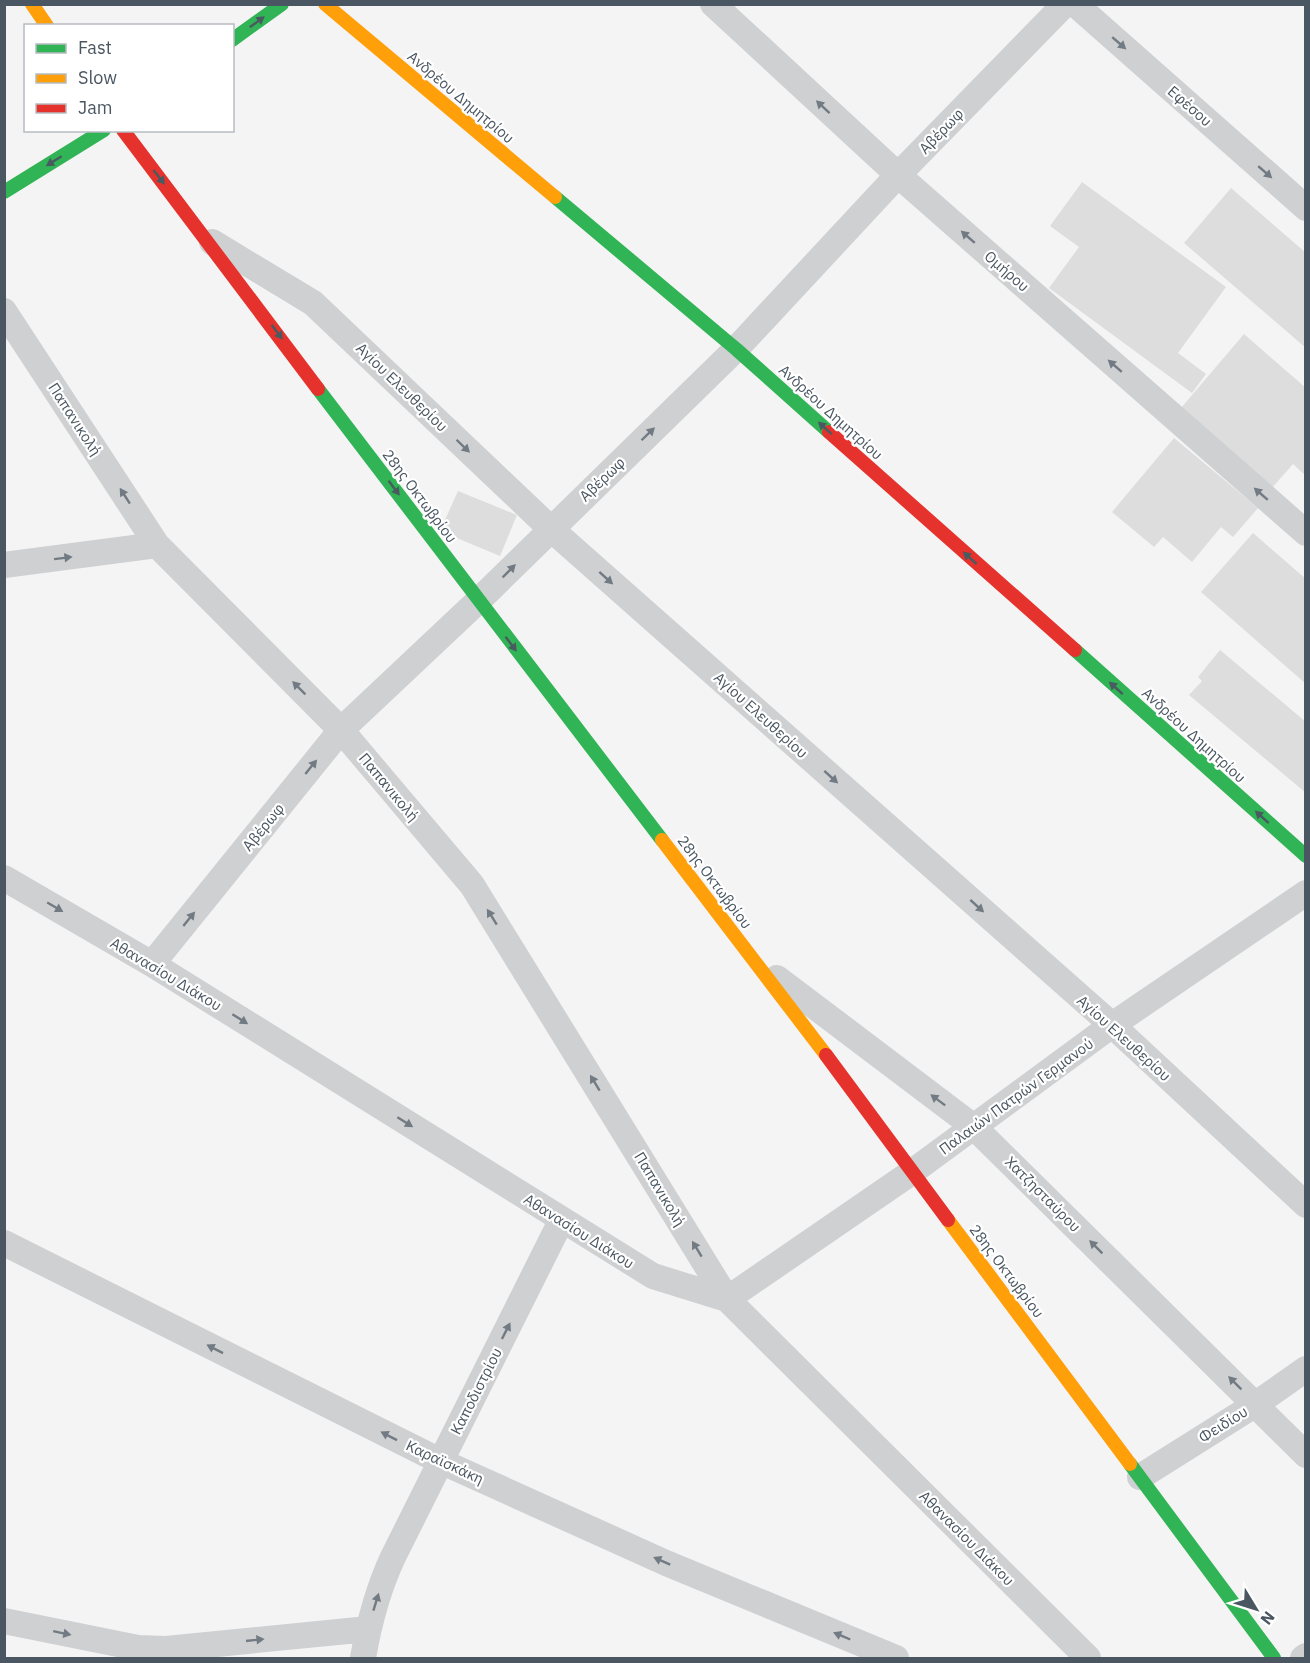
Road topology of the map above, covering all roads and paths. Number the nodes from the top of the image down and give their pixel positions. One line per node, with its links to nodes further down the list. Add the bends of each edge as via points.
1 (32, 4): 7 (main road)
2 (282, 4): 8 (main road, one-way to 2)
3 (325, 4): 16 (main road, Ανδρέου Δημητρίου)
4 (713, 4): 11 (street, Ομήρου, one-way to 4)
5 (1065, 4): 11 (street, Αβέρωφ)
6 (1075, 4): 13 (street, Εφέσου, one-way to 13)
7 (46, 24)
8 (234, 39)
9 (101, 132): 12 (main road, one-way to 12)
10 (125, 132): 14 (main road, 28ης Οκτωβρίου, one-way to 14)
11 (898, 175): 16 (street, Αβέρωφ); 18 (street, Ομήρου, one-way to 11)
12 (4, 192)
13 (1305, 208)
14 (206, 239): 17 (street, Αγίου Ελευθερίου, one-way to 17, via 313,303); 21 (main road, 28ης Οκτωβρίου, one-way to 21)
15 (4, 311): 19 (street, Παπανικολή, one-way to 15)
16 (736, 349): 17 (street, Αβέρωφ, one-way to 16); 23 (main road, Ανδρέου Δημητρίου, one-way to 16)
17 (551, 529): 21 (street, Αβέρωφ, one-way to 17); 28 (street, Αγίου Ελευθερίου, one-way to 28)
18 (1305, 533)
19 (157, 545): 20 (street, one-way to 19); 22 (street, Παπανικολή, one-way to 19)
20 (4, 565)
21 (478, 601): 22 (street, Αβέρωφ); 26 (main road, 28ης Οκτωβρίου, one-way to 26)
22 (341, 730): 27 (street, Αβέρωφ, one-way to 22); 34 (street, Παπανικολή, one-way to 22, via 472,885)
23 (1305, 856)
24 (4, 878): 27 (street, Αθανασίου Διάκου, one-way to 27)
25 (1305, 893): 28 (street, Παλαιών Πατρών Γερμανού)
26 (756, 963): 29 (street, Χατζησταύρου, one-way to 26); 30 (main road, 28ης Οκτωβρίου)
27 (152, 964): 32 (street, Αθανασίου Διάκου, one-way to 32)
28 (1112, 1025): 29 (street, Παλαιών Πατρών Γερμανού); 31 (street, Αγίου Ελευθερίου)
29 (974, 1127): 30 (street, Παλαιών Πατρών Γερμανού); 36 (street, Χατζησταύρου, one-way to 29)
30 (912, 1172): 34 (street, Παλαιών Πατρών Γερμανού); 39 (main road, 28ης Οκτωβρίου)
31 (1305, 1205)
32 (561, 1221): 34 (street, Αθανασίου Διάκου, via 653,1276); 38 (street, Καποδιστρίου, one-way to 32)
33 (4, 1244): 38 (street, Καραϊσκάκη, one-way to 33)
34 (727, 1299): 44 (street, Αθανασίου Διάκου)
35 (1305, 1369): 36 (street, Φειδίου)
36 (1256, 1404): 37 (street, Χατζησταύρου); 39 (street, Φειδίου)
37 (1305, 1455)
38 (440, 1461): 41 (street, Καποδιστρίου, one-way to 38, via 385,1574); 43 (street, Καραϊσκάκη, one-way to 38, via 666,1563)
39 (1140, 1477): 45 (main road, 28ης Οκτωβρίου)
40 (4, 1621): 41 (street, one-way to 41, via 138,1648)
41 (368, 1629): 42 (street, Καποδιστρίου)
42 (363, 1659)
43 (896, 1659)
44 (1088, 1659)
45 (1274, 1659)

